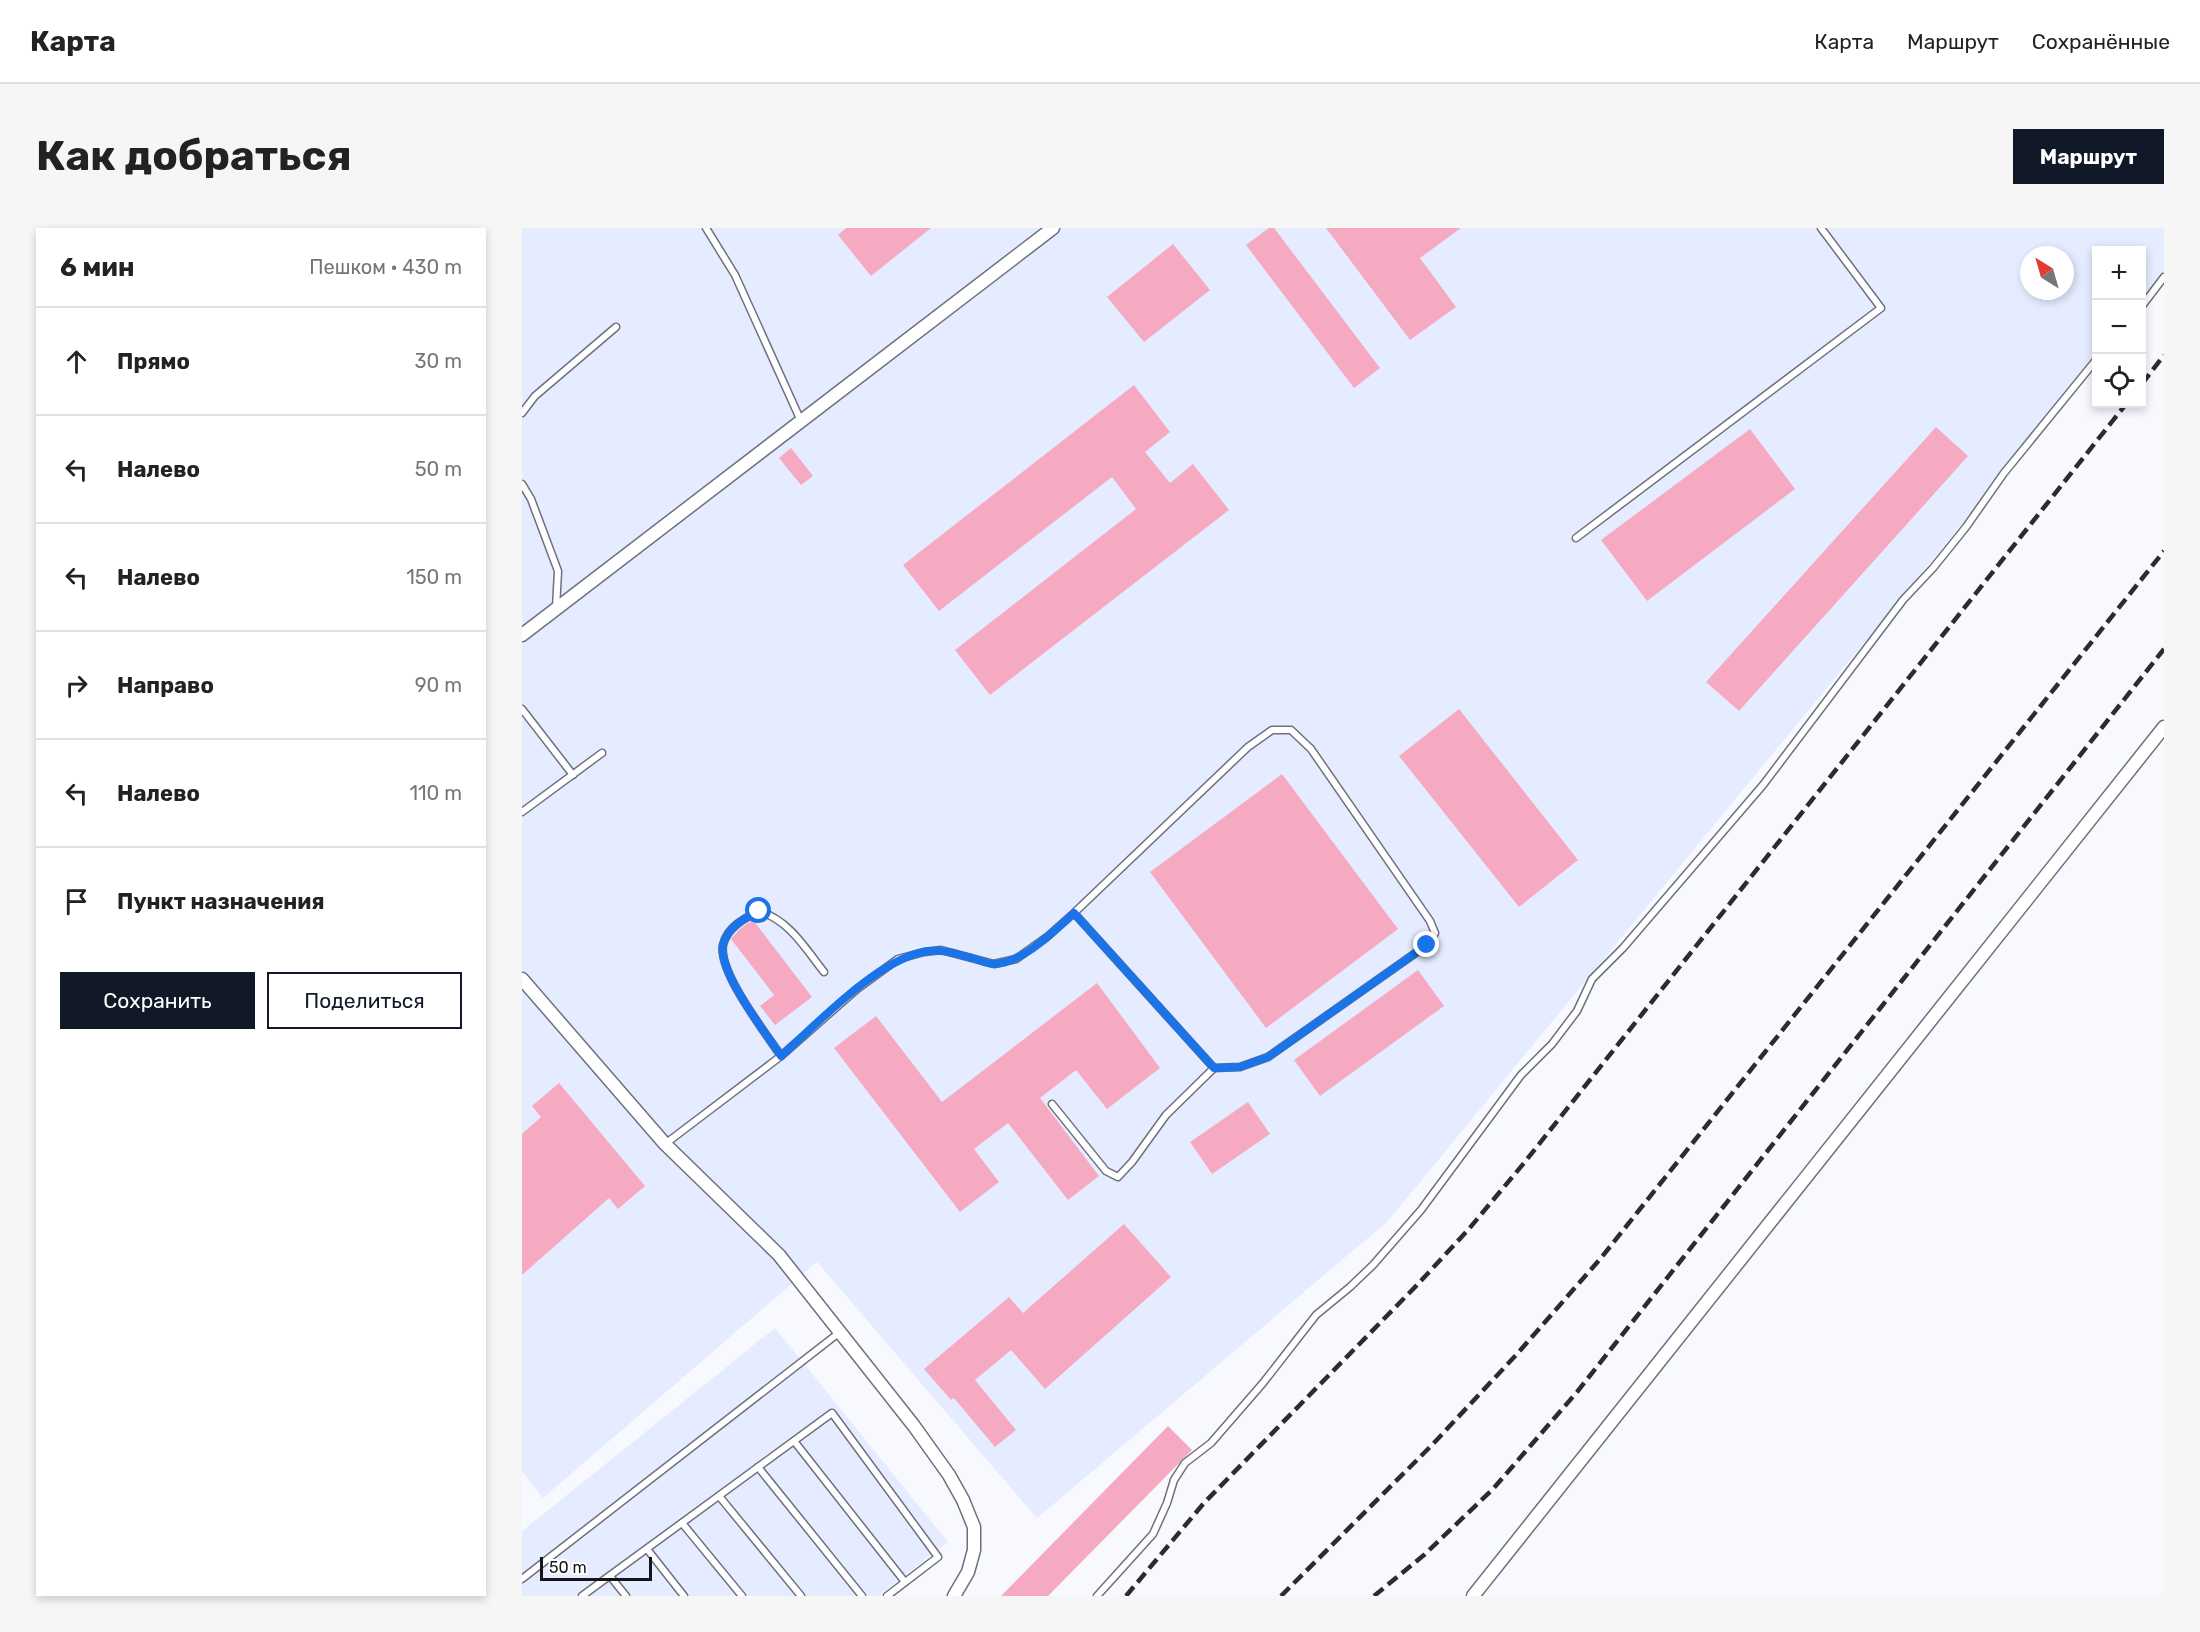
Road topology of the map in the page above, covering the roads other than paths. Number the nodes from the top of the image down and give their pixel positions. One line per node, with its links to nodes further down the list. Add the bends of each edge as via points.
1 (706, 228): 9 (lane, via 735,275)
2 (1053, 228): 9 (street)
3 (1821, 228): 11 (lane, via 1881,308)
4 (2164, 277): 5 (lane)
5 (2146, 301)
6 (616, 327): 8 (lane, via 535,396)
7 (2092, 366): 43 (lane, via 2004,473 1940,560 1903,600 1763,785 1592,979 1577,1011 1521,1075 1421,1210 1372,1265 1316,1315 1218,1434 1185,1463 1174,1480 1153,1534)
8 (522, 413)
9 (801, 421): 12 (street)
10 (522, 484): 12 (lane, via 558,571)
11 (1576, 538)
12 (556, 609): 13 (street)
13 (522, 635)
14 (522, 709): 17 (lane)
15 (2164, 727): 44 (street)
16 (602, 753): 17 (lane)
17 (573, 775): 18 (lane)
18 (522, 812)
19 (1074, 913): 22 (lane, via 1016,959 994,964 941,950 898,959 857,989); 23 (lane); 23 (lane, via 1248,747 1272,730 1291,730 1311,749 1430,921 1434,933 1427,945 1268,1057 1240,1067)
20 (824, 972): 22 (lane, via 790,929 774,916 759,911 729,931 722,956 729,975)
21 (522, 979): 25 (street)
22 (781, 1056): 25 (lane)
23 (1214, 1068): 24 (lane, via 1166,1115 1118,1177 1106,1171)
24 (1052, 1104)
25 (665, 1144): 26 (street, via 779,1255)
26 (840, 1331): 33 (lane); 42 (street, via 914,1426 963,1500 974,1527 975,1550)
27 (794, 1441): 28 (lane); 34 (lane); 34 (lane, via 832,1413 938,1557)
28 (758, 1467): 29 (lane); 40 (lane)
29 (719, 1496): 30 (lane); 39 (lane)
30 (682, 1523): 31 (lane); 38 (lane)
31 (647, 1549): 32 (lane); 37 (lane)
32 (610, 1576): 35 (lane); 36 (lane)
33 (522, 1578)
34 (905, 1582): 41 (lane)
35 (582, 1596)
36 (626, 1596)
37 (684, 1596)
38 (742, 1596)
39 (801, 1596)
40 (862, 1596)
41 (887, 1596)
42 (954, 1596)
43 (1097, 1596)
44 (1473, 1596)

